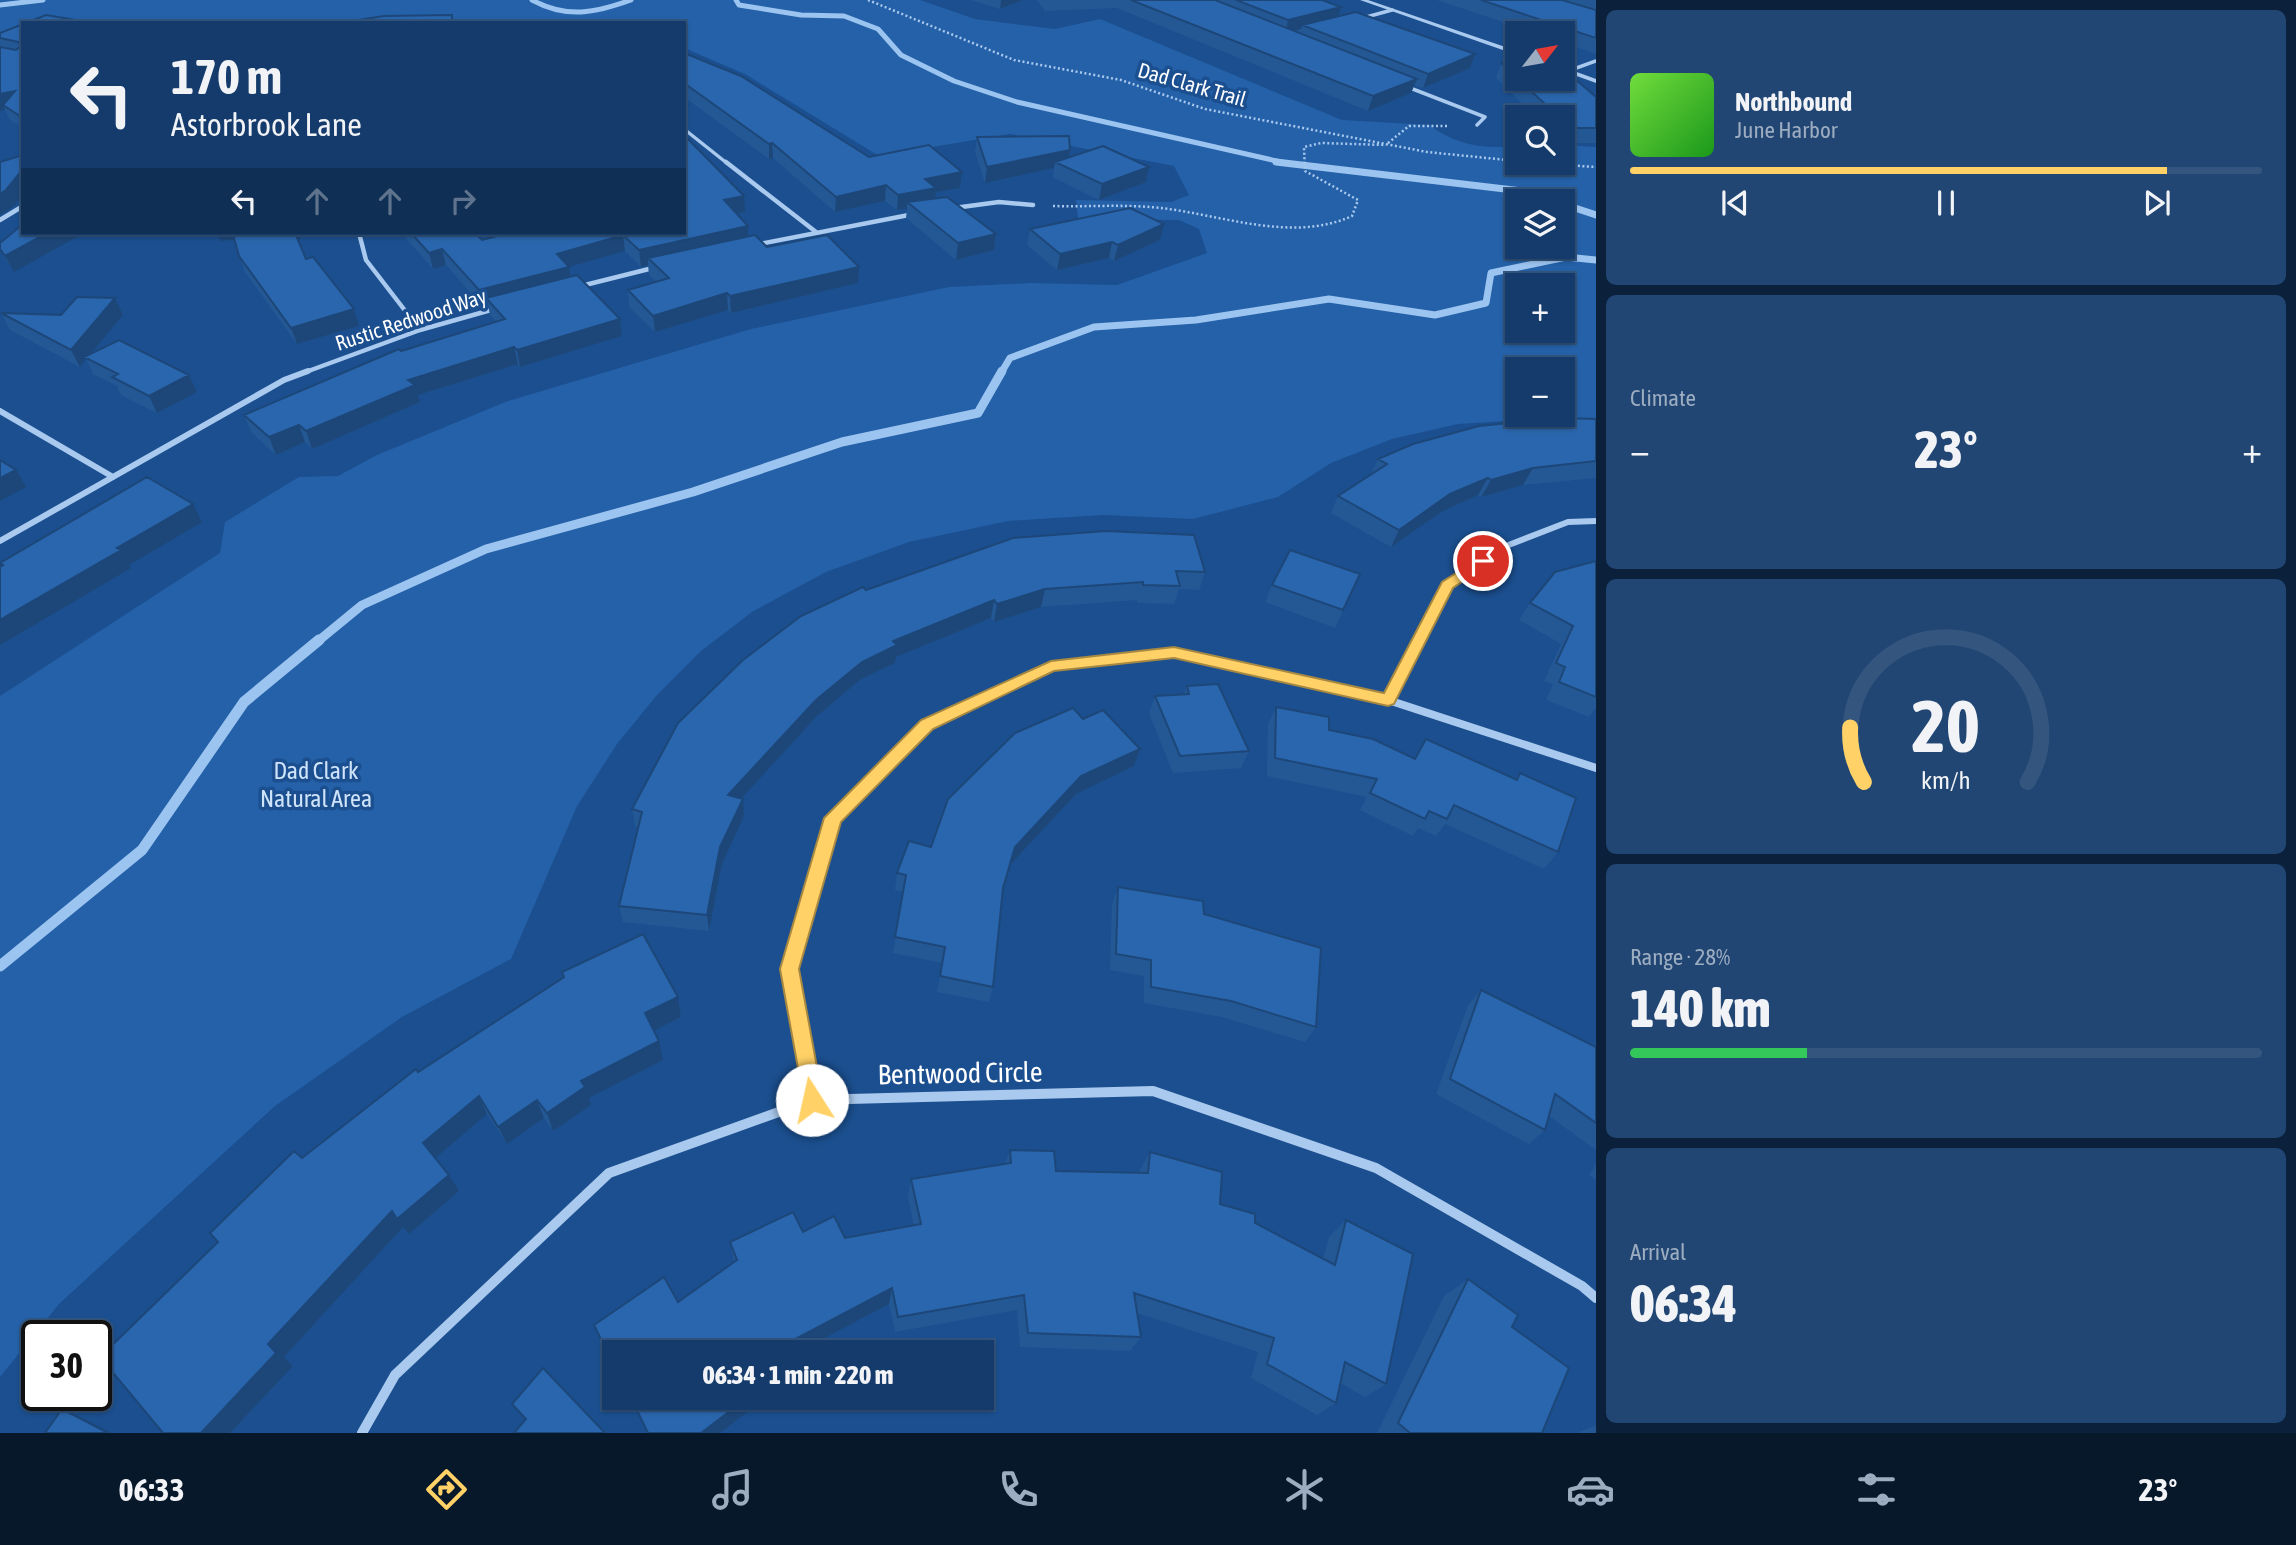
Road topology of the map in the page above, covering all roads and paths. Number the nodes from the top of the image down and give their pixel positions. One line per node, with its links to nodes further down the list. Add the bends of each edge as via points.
1 (868, 0): 13 (path, Dad Clark Trail, via 1014,60 1121,80 1221,114)
2 (1363, 0): 3 (street)
3 (1392, 10): 4 (street); 5 (street)
4 (1352, 21)
5 (1505, 49)
6 (1596, 61): 7 (street)
7 (1575, 67)
8 (1575, 74): 9 (street)
9 (1596, 81)
10 (1397, 83): 11 (street, via 1485,117)
11 (1477, 125): 13 (path, via 1409,126)
12 (686, 131): 22 (street)
13 (1389, 143): 14 (path, Dad Clark Trail); 17 (path, via 1304,147 1302,157 1311,176 1356,196 1358,210 1337,225 1310,229 1157,208)
14 (1505, 160)
15 (1575, 166): 16 (path)
16 (1596, 167)
17 (1032, 205): 19 (street, via 999,202)
18 (21, 207): 21 (street)
19 (952, 208)
20 (925, 213): 22 (street)
21 (0, 220)
22 (816, 232): 24 (street)
23 (360, 235): 28 (street, via 366,260)
24 (748, 247)
25 (667, 265): 26 (street)
26 (575, 287)
27 (510, 305): 28 (street, Rustic Redwood Way)
28 (420, 330): 30 (street, Rustic Redwood Way, via 284,380)
29 (0, 411): 30 (street)
30 (113, 477): 32 (street, Rustic Redwood Way)
31 (1596, 521): 33 (street, via 1568,522 1501,548 1447,585)
32 (0, 541)
33 (1388, 700): 34 (street); 35 (street, via 1174,653 1051,666 927,724 833,818 789,969)
34 (1596, 768)
35 (812, 1100): 36 (street, Bentwood Circle, via 1153,1091 1376,1168); 37 (street, Bentwood Circle, via 609,1173 395,1375)
36 (1596, 1298)
37 (362, 1433)

